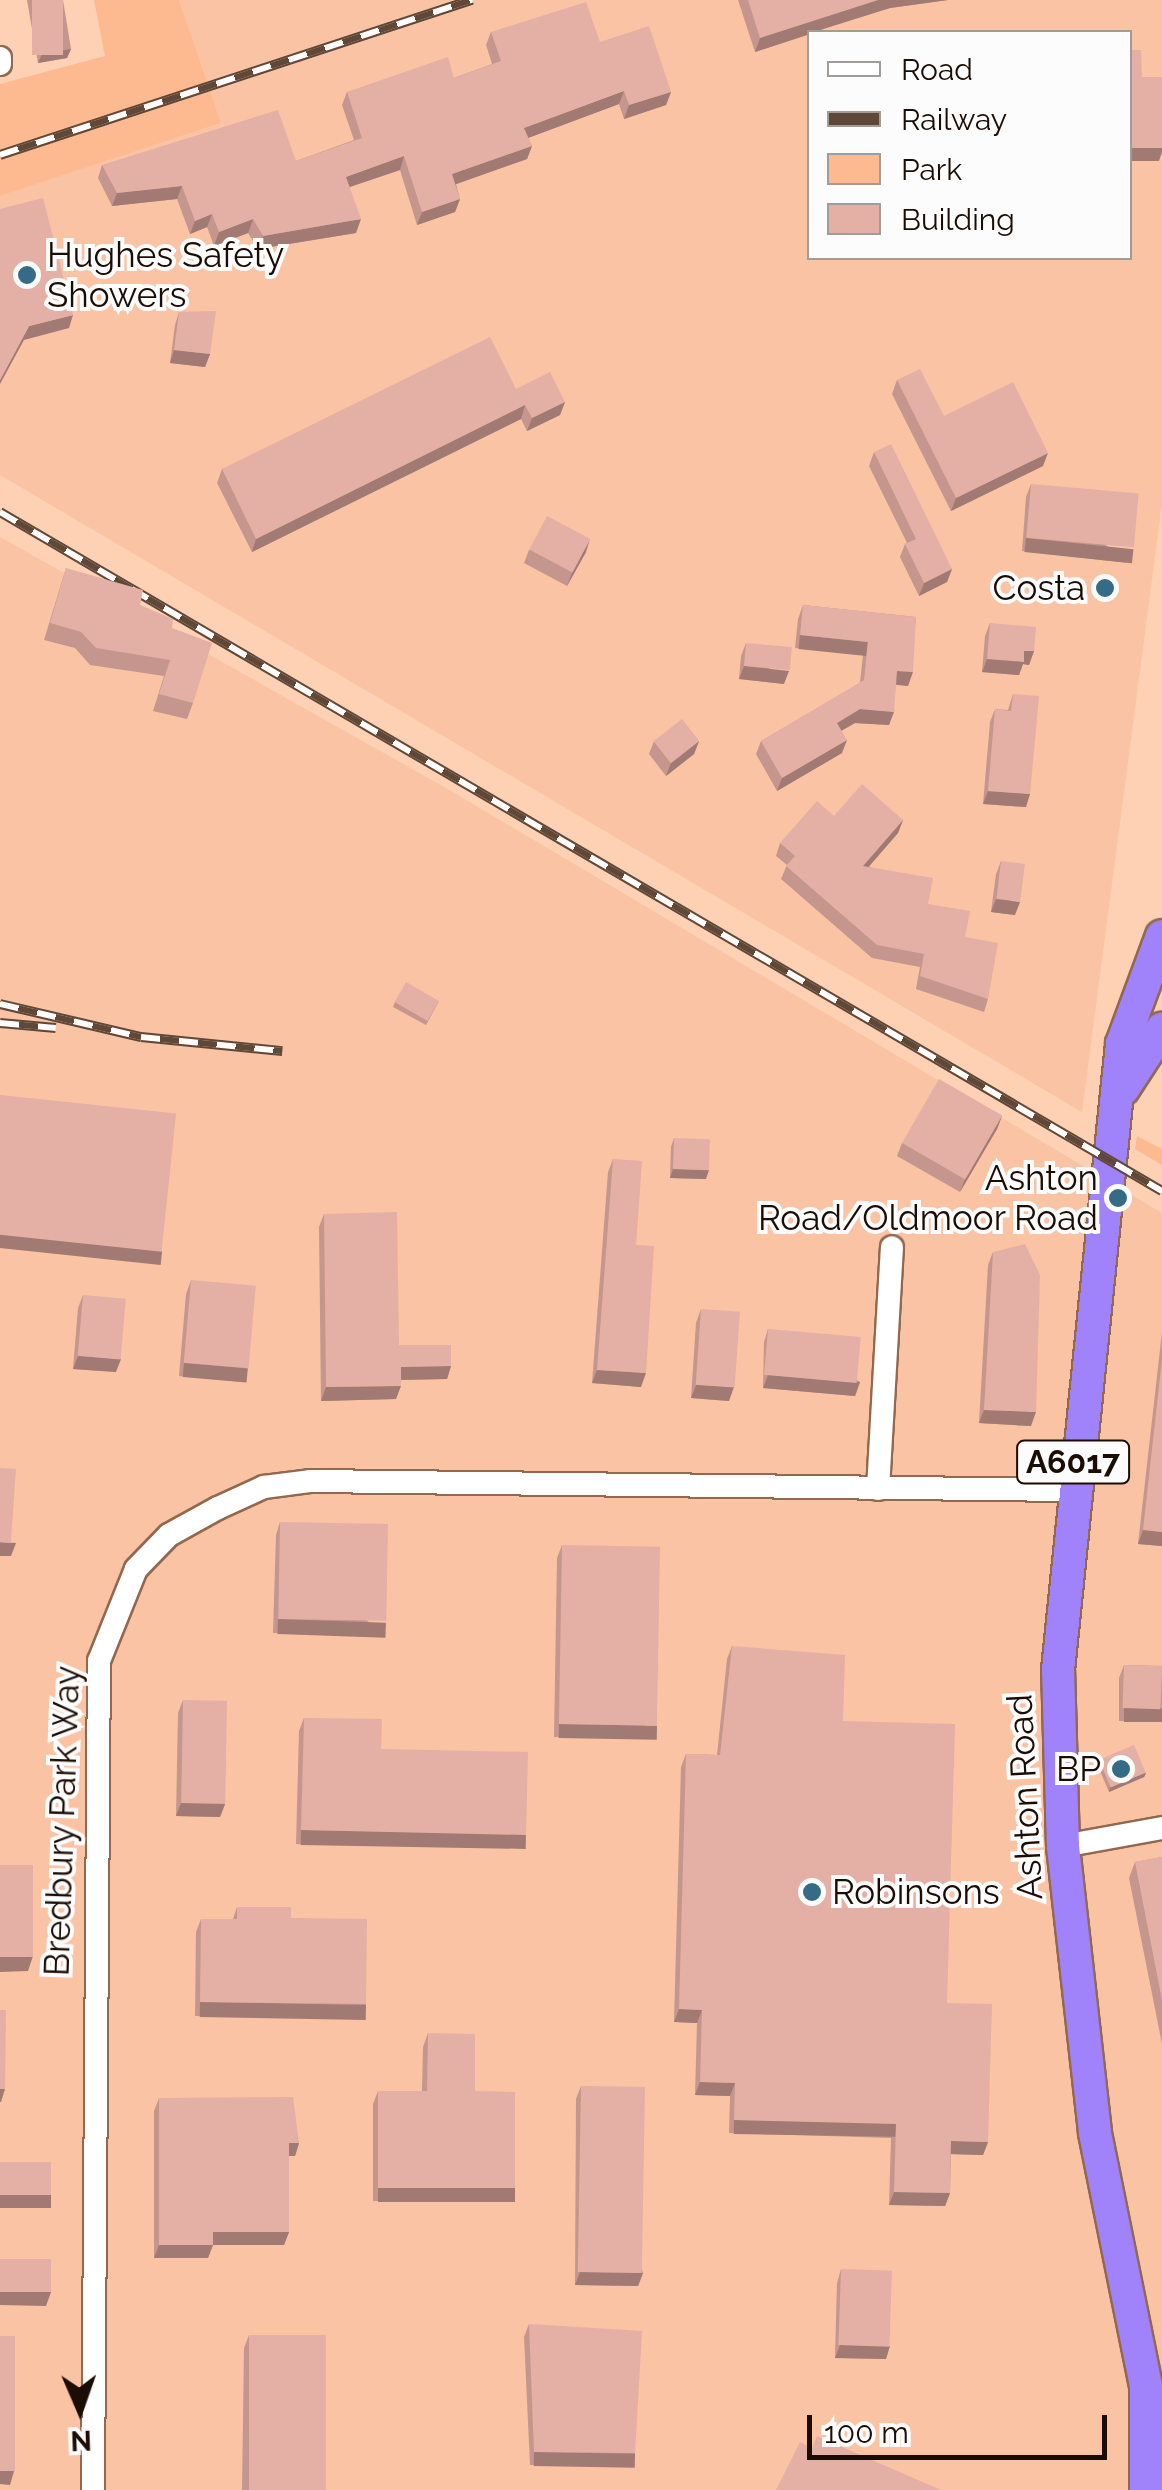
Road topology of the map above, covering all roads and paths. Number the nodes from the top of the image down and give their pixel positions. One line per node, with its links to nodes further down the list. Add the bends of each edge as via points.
1 (1162, 936): 3 (highway, Ashton Road / A6017, via 1122,1044)
2 (1162, 1028): 3 (highway, Ashton Road / A6017)
3 (1118, 1097): 6 (highway, Ashton Road / A6017)
4 (892, 1247): 5 (street)
5 (878, 1489): 6 (street, Bredbury Park Way); 10 (street, Bredbury Park Way, via 310,1481 264,1487 218,1508 169,1535 136,1569 99,1661)
6 (1070, 1490): 8 (highway, Ashton Road / A6017, via 1058,1670)
7 (1162, 1828): 8 (street)
8 (1063, 1846): 9 (highway, Ashton Road / A6017, via 1095,2132 1146,2386)
9 (1152, 2486)
10 (92, 2490)

